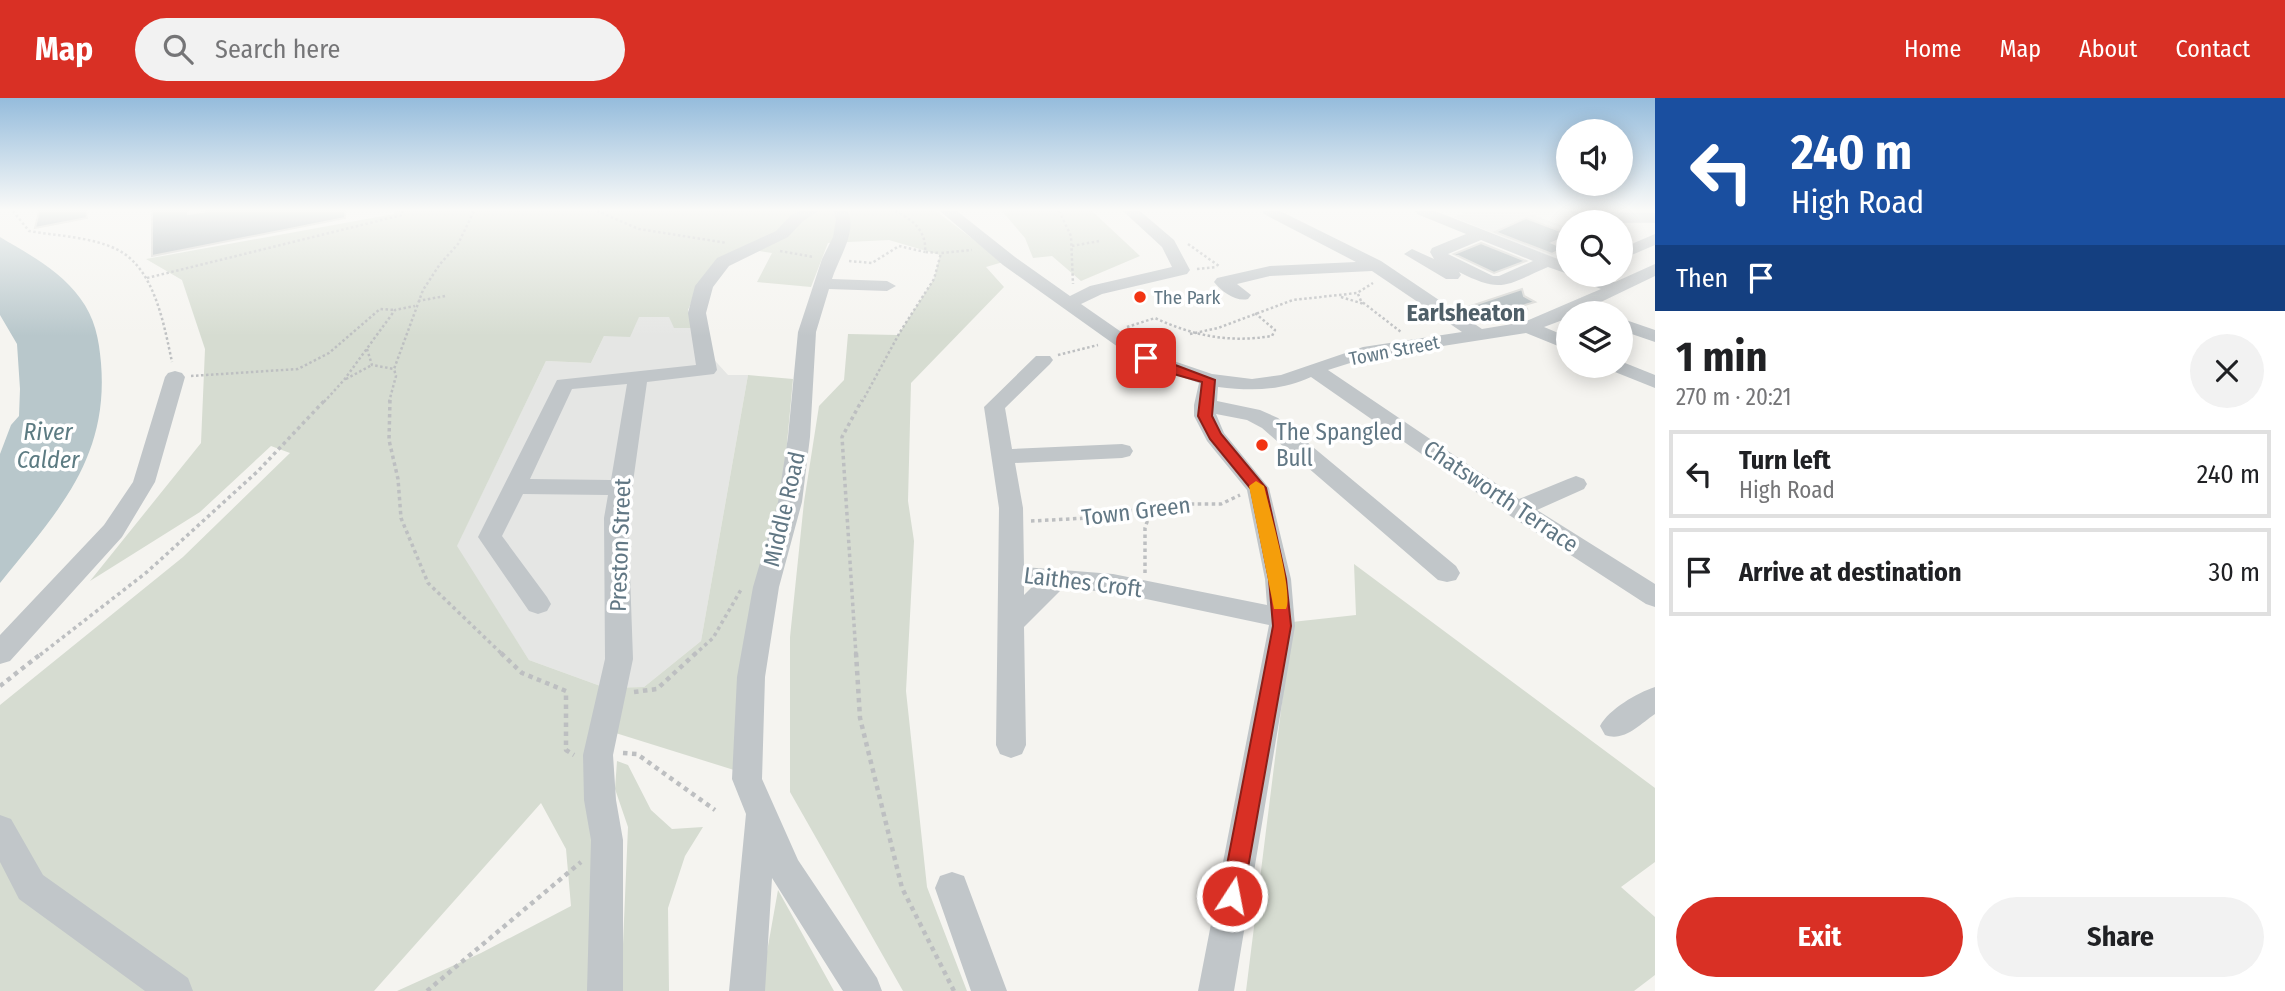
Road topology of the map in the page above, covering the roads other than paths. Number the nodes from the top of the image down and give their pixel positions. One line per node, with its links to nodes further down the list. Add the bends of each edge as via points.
1 (740, 253): 30 (street, via 723,262 704,286 697,313 706,370)
2 (833, 253): 13 (street, Middle Road)
3 (1000, 253): 19 (street)
4 (1174, 253): 19 (street, via 1181,270 1096,290)
5 (1350, 253): 10 (street)
6 (1438, 253): 8 (street, via 1490,281 1502,281)
7 (1527, 253): 8 (street)
8 (1548, 261): 9 (street)
9 (1556, 264)
10 (1376, 266): 12 (street); 17 (street, via 1270,271 1223,282)
11 (1655, 269): 15 (street, Town Street)
12 (1393, 275): 16 (street, via 1420,258 1480,289); 23 (street)
13 (823, 284): 14 (street); 50 (street, Middle Road, via 807,332 790,502 766,587 751,677 747,779)
14 (887, 286)
15 (1615, 288): 18 (street, Town Street)
16 (1504, 291)
17 (1242, 295)
18 (1598, 301)
19 (1075, 309): 32 (street)
20 (1556, 319): 21 (street, Town Street)
21 (1528, 327): 23 (street, Town Street); 25 (street)
22 (1633, 328): 24 (street)
23 (1481, 336): 27 (street, Town Street, via 1363,353)
24 (1655, 336)
25 (1556, 339)
26 (1043, 360): 34 (street, via 994,407)
27 (1313, 369): 32 (street, Town Street, via 1285,381); 38 (street, Chatsworth Terrace)
28 (1633, 373): 31 (street)
29 (175, 377): 46 (street, via 144,482 113,531)
30 (638, 377): 36 (street, via 564,384); 37 (street, Preston Street)
31 (1655, 382)
32 (1207, 392): 40 (street, via 1270,423); 44 (street, via 1205,416 1215,436 1258,488 1278,579)
33 (1122, 451): 34 (street)
34 (1004, 456): 39 (street)
35 (1576, 484): 38 (street)
36 (515, 486): 37 (street); 43 (street, via 491,537)
37 (619, 488): 54 (street, Preston Street, via 619,659 587,755 607,840)
38 (1517, 509): 42 (street, Chatsworth Terrace)
39 (1011, 572): 41 (street, Laithes Croft); 45 (street, Laithes Croft)
40 (1447, 573)
41 (1056, 580): 44 (street, Laithes Croft, via 1113,583); 45 (street)
42 (1655, 597)
43 (538, 604)
44 (1281, 618): 58 (street)
45 (1011, 624): 49 (street, Laithes Croft)
46 (0, 653)
47 (1655, 699): 48 (street)
48 (1615, 726)
49 (1011, 745)
50 (760, 811): 55 (street, Middle Road); 56 (street, Middle Road, via 786,872)
51 (0, 830): 53 (street, via 31,887)
52 (952, 888): 57 (street)
53 (175, 991)
54 (606, 991)
55 (747, 991)
56 (864, 991)
57 (989, 991)
58 (1216, 991)

